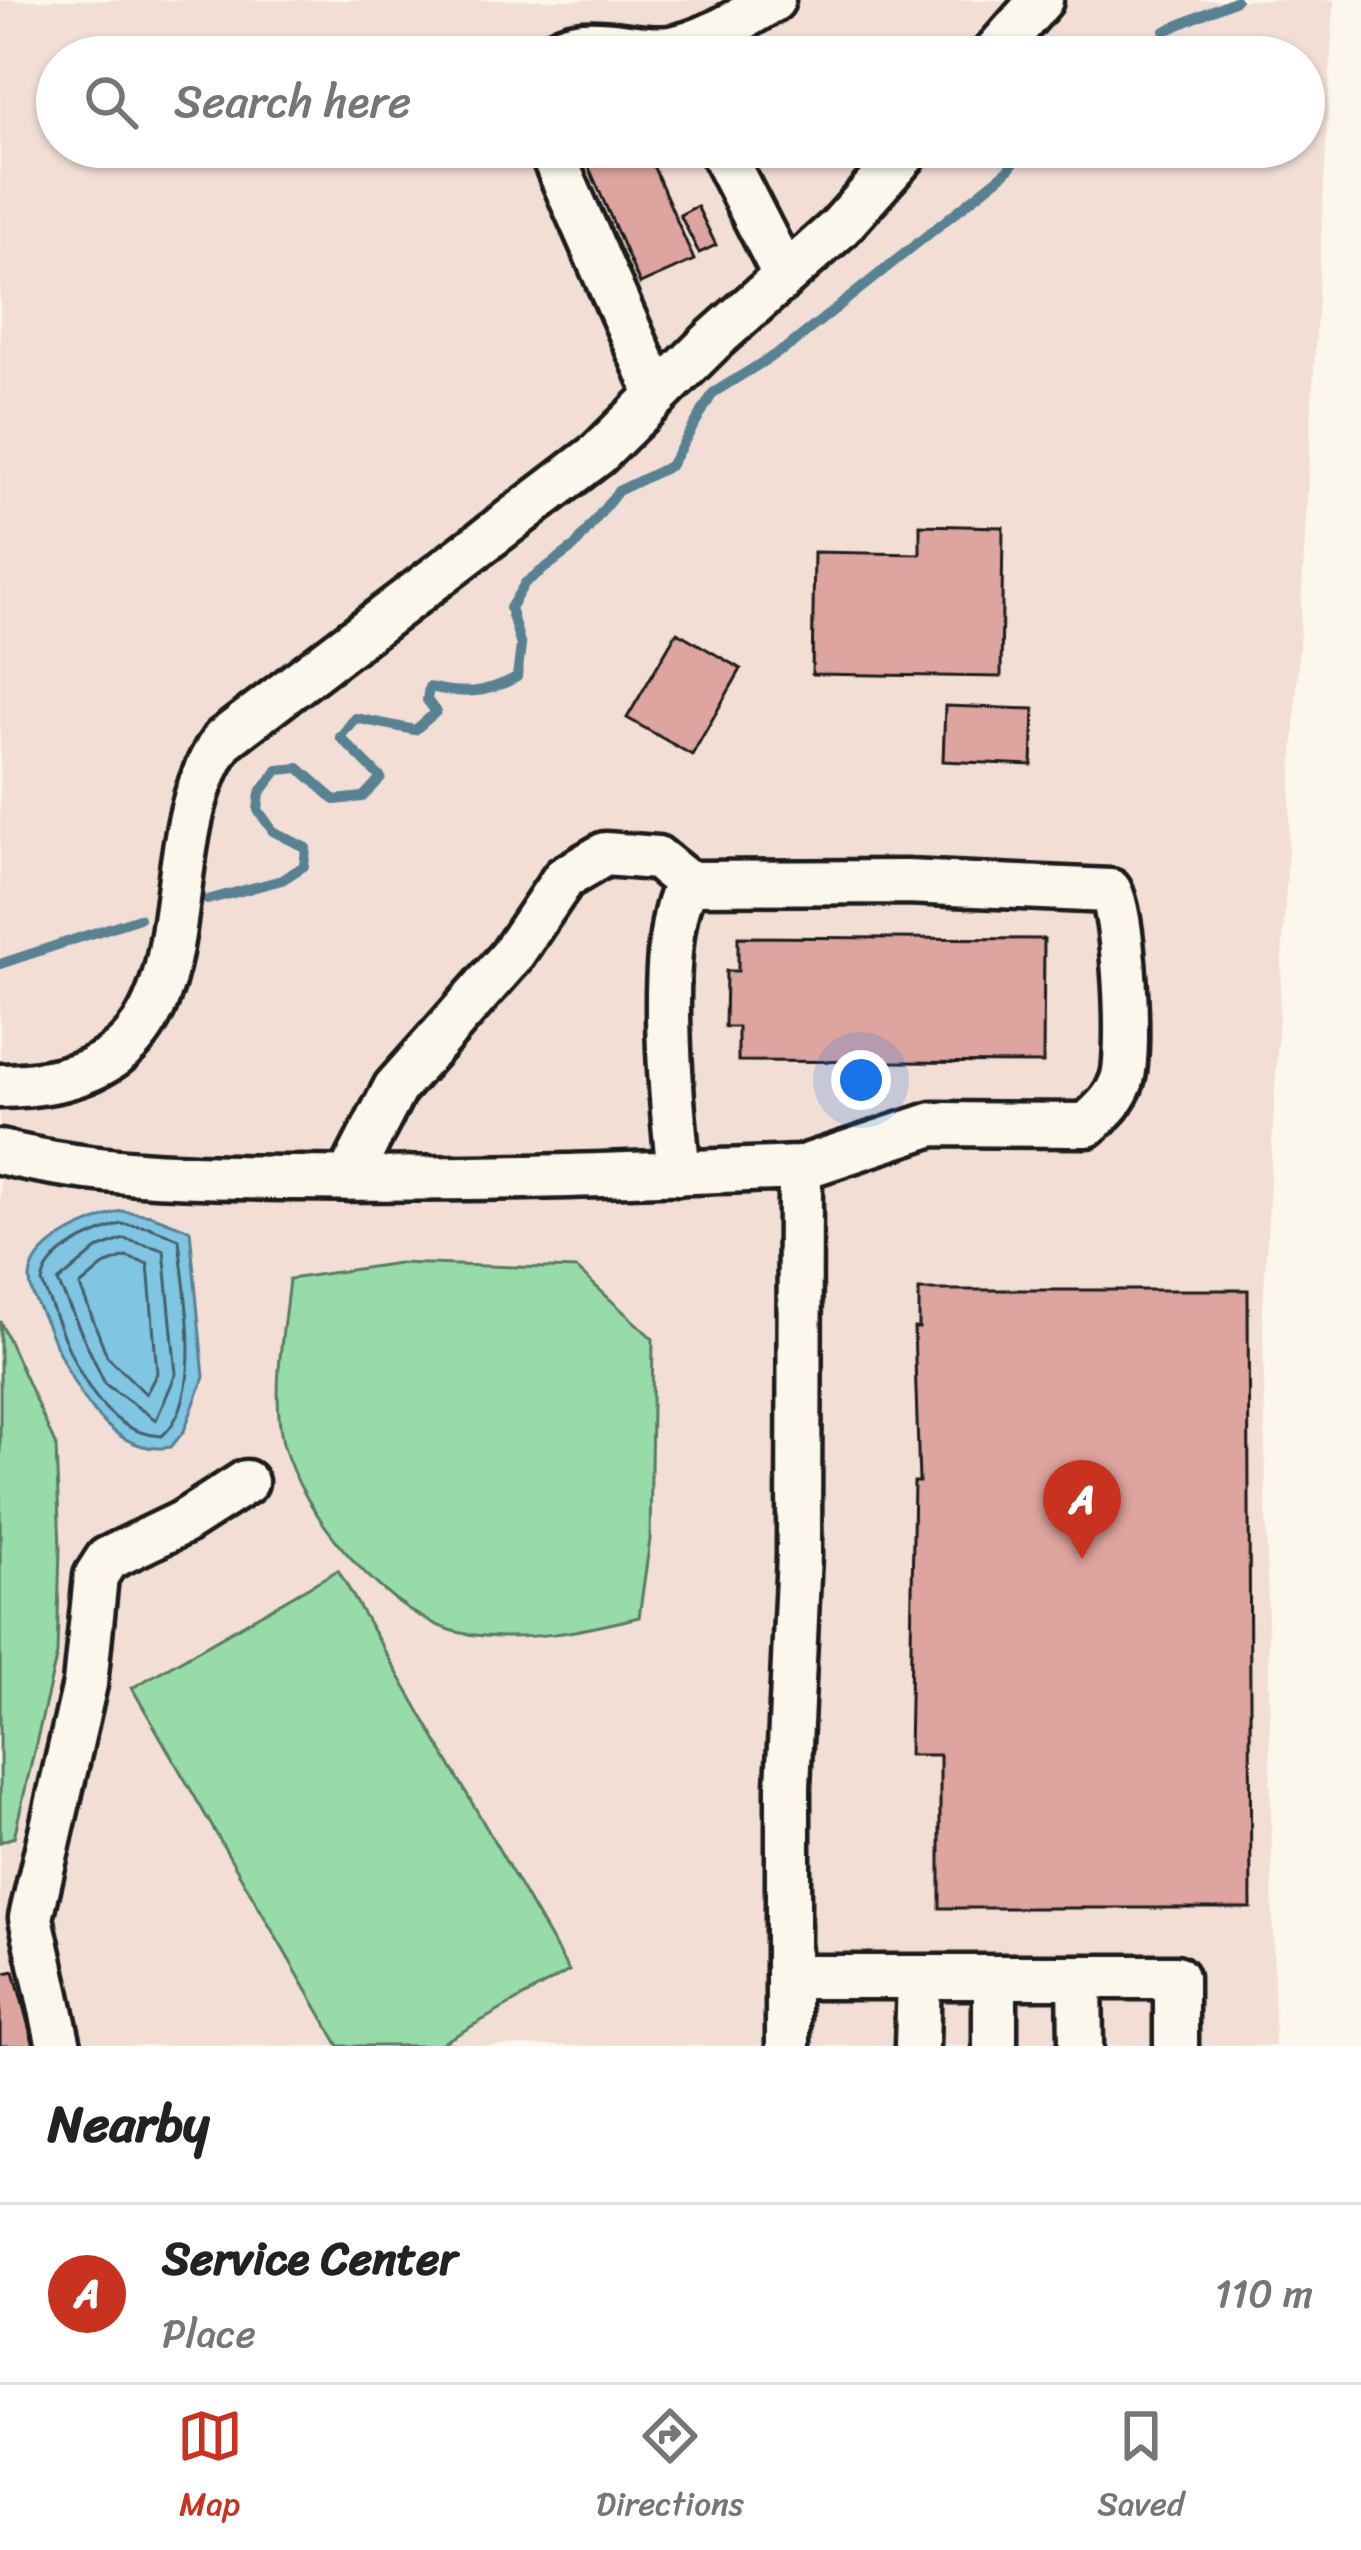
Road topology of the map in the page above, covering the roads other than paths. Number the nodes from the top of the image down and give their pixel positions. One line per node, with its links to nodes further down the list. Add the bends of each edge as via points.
1 (773, 0): 3 (lane)
2 (1041, 0): 4 (lane)
3 (708, 36)
4 (1009, 36)
5 (558, 168): 9 (lane)
6 (730, 168): 8 (lane)
7 (891, 168): 8 (lane)
8 (785, 276): 9 (lane)
9 (658, 395): 11 (lane, via 511,525 223,740 202,769 172,957 150,1012 112,1056 89,1068 52,1082)
10 (688, 883): 13 (lane, via 1082,887 1110,891 1119,907 1123,1077 1087,1125 933,1124); 14 (lane, via 675,902 671,934); 15 (lane, via 657,858 604,854 564,878 510,958 395,1088)
11 (0, 1086)
12 (0, 1152): 15 (lane, via 186,1176)
13 (800, 1168): 14 (lane); 18 (lane)
14 (679, 1173): 15 (lane)
15 (347, 1179)
16 (246, 1482): 17 (lane, via 107,1559 96,1576 85,1684)
17 (15, 1904): 22 (lane)
18 (791, 1977): 19 (lane); 23 (lane)
19 (919, 1977): 20 (lane); 24 (lane)
20 (995, 1977): 21 (lane); 25 (lane)
21 (1084, 1977): 26 (lane); 27 (lane, via 1176,1977)
22 (59, 2046)
23 (788, 2046)
24 (917, 2046)
25 (994, 2046)
26 (1081, 2046)
27 (1176, 2046)

